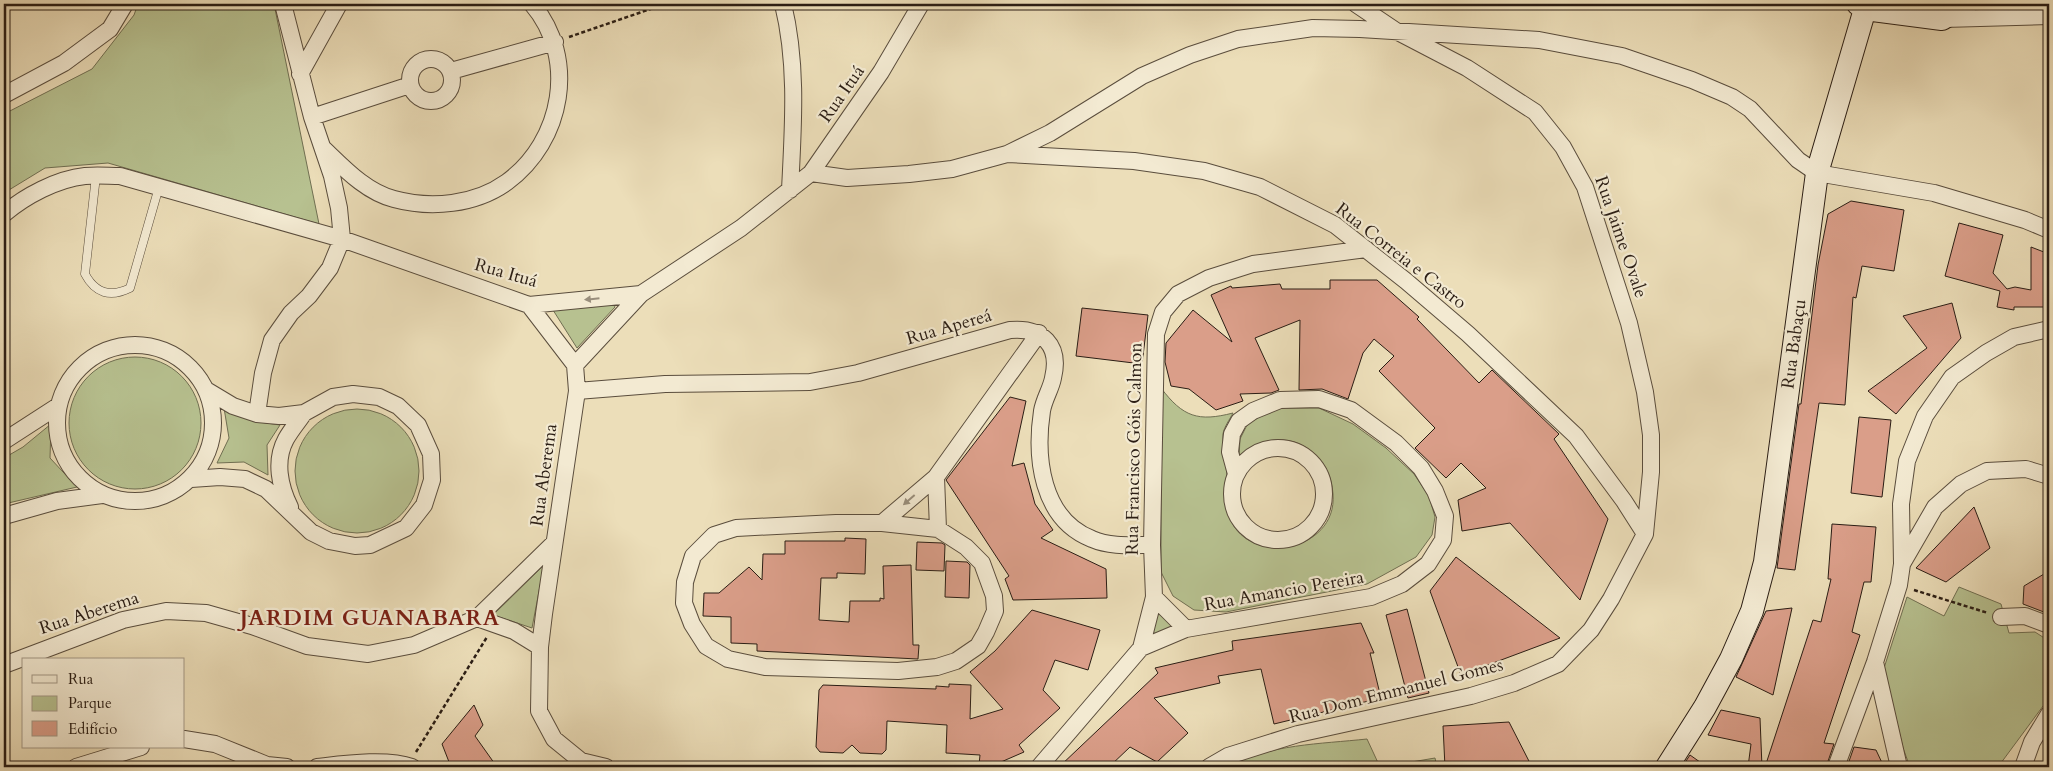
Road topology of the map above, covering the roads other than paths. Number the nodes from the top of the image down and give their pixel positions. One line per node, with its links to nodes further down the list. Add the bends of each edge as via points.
1 (125, 4): 17 (street, via 110,28 64,63)
2 (283, 4): 15 (street)
3 (338, 4): 15 (street)
4 (532, 4): 13 (street)
5 (783, 4): 25 (street, via 790,30 794,98)
6 (921, 4): 21 (street, Rua Ituá, via 881,72)
7 (1356, 4): 12 (street, Rua Jaime Ovale)
8 (1966, 4): 11 (street)
9 (1862, 6): 11 (street, Rua Babaçu); 22 (street, Rua Babaçu)
10 (2049, 16): 11 (street)
11 (1942, 19)
12 (1396, 31): 20 (street, via 1313,28 1238,39 1142,76 1058,128); 22 (street, via 1539,40 1622,56 1732,97 1750,109 1798,160); 50 (street, Rua Jaime Ovale, via 1467,68 1535,112 1563,147 1585,187 1629,323 1645,392 1651,435)
13 (555, 42): 14 (street); 19 (street, via 561,80 554,119 535,154 507,182 471,200 432,205 393,199 357,180)
14 (451, 71): 16 (street, via 438,59 428,58 415,65); 16 (street, via 453,82 450,90 439,100 421,99)
15 (300, 74): 18 (street)
16 (410, 85): 18 (street)
17 (4, 96)
18 (312, 117): 19 (street)
19 (322, 147): 28 (street, via 339,208)
20 (1007, 154): 21 (street, Rua Correia e Castro, via 952,169 909,174 847,178); 29 (street, Rua Correia e Castro, via 1134,161 1204,171 1268,191 1335,225)
21 (812, 173): 25 (street, Rua Ituá)
22 (1817, 173): 27 (street, via 1934,193); 75 (street, Rua Babaçu, via 1765,562 1752,611 1731,659)
23 (96, 176): 24 (street, Rua Ituá, via 120,176); 24 (lane, via 84,274 90,284 105,293 119,293 130,288); 26 (street, Rua Ituá, via 83,176 47,187 20,200)
24 (158, 187): 28 (street, Rua Ituá)
25 (790, 190): 30 (street, Rua Ituá, via 741,228)
26 (4, 214)
27 (2049, 230)
28 (342, 239): 31 (street, Rua Ituá); 39 (street, via 330,268 272,340)
29 (1366, 249): 50 (street, Rua Correia e Castro, via 1468,334 1576,436); 52 (street, Rua Francisco Góis Calmon, via 1253,264 1209,278 1178,294 1164,312 1156,334)
30 (641, 294): 31 (street, Rua Ituá, one-way to 31); 34 (street)
31 (529, 305): 34 (street)
32 (2049, 329): 53 (street, via 2014,337 1986,352 1952,377 1924,416 1906,460 1901,504)
33 (1038, 333): 36 (street, Rua Apereá, via 1010,330 858,374 810,382 665,384); 43 (street); 52 (street, via 1051,345 1055,360 1053,378 1042,409 1039,462 1049,498 1062,518 1090,539 1107,544)
34 (575, 365): 36 (street, Rua Aberema)
35 (208, 390): 37 (street, via 192,368 168,351 146,345 116,347 102,351 78,368 68,381); 39 (street, via 233,406); 44 (street, via 215,418 214,435 201,467)
36 (577, 391): 51 (street, Rua Aberema)
37 (58, 406): 40 (street); 45 (street, via 58,442 69,467 81,481)
38 (304, 413): 39 (street); 46 (street, via 285,440 279,466 282,492); 46 (street, via 333,397 353,394 379,397 398,406 418,425 431,454 432,480 424,505 406,528 370,545 328,541 311,532)
39 (257, 414)
40 (4, 440)
41 (1236, 474): 41 (street, Rua Amancio Pereira, via 1231,489 1232,505 1244,526 1257,536 1277,541 1293,538 1312,526 1321,512 1324,490 1320,475 1298,452 1278,448 1262,450 1248,458); 58 (street, Rua Amancio Pereira, via 1230,452 1232,434 1239,421 1253,411 1280,400 1319,399 1351,410 1396,444 1421,468 1445,516 1443,540 1428,564 1402,584 1371,597)
42 (2049, 476): 53 (street, via 2026,469 1987,472 1960,484 1935,507)
43 (936, 477): 48 (street, one-way to 48); 49 (street)
44 (191, 479): 45 (street, via 174,492 149,501 131,502); 46 (street, via 220,477 245,480 266,489)
45 (102, 495): 47 (street, via 57,501)
46 (293, 514)
47 (4, 516)
48 (882, 523): 49 (street); 49 (street, via 736,528 714,535 693,556 684,582 684,603 692,624 706,646 728,659 765,667 898,671 937,667 956,661 978,646 994,612 994,596 982,563)
49 (938, 530)
50 (1645, 534): 74 (street, Rua Dom Emmanuel Gomes, via 1612,600 1591,630 1558,664 1514,684 1298,734 1228,756)
51 (554, 543): 56 (street, Rua Aberema); 59 (street)
52 (1152, 545): 54 (street, Rua Francisco Góis Calmon)
53 (1902, 564): 63 (street)
54 (1154, 597): 58 (street, Rua Amancio Pereira); 60 (street, Rua Francisco Góis Calmon)
55 (2001, 617): 57 (street, via 2025,616)
56 (477, 618): 59 (street, via 514,631); 62 (street, Rua Aberema, via 414,645 368,654 307,646 206,613 166,611 123,620)
57 (2049, 625)
58 (1186, 629): 60 (street, Rua Amancio Pereira)
59 (540, 647): 72 (street, via 539,711 554,739 581,761)
60 (1141, 648): 73 (street, Rua Francisco Góis Calmon)
61 (22, 658): 64 (street, Rua Aberema)
62 (23, 658)
63 (1874, 662): 76 (street); 77 (street)
64 (4, 665)
65 (2049, 714): 78 (street, via 2032,742)
66 (185, 739): 70 (street, via 214,744 267,765)
67 (138, 748): 69 (street)
68 (410, 766): 71 (street, via 351,763)
69 (76, 767)
70 (287, 767)
71 (317, 767)
72 (606, 767)
73 (1039, 767)
74 (1209, 767)
75 (1667, 767)
76 (1836, 767)
77 (1900, 767)
78 (2023, 767)

